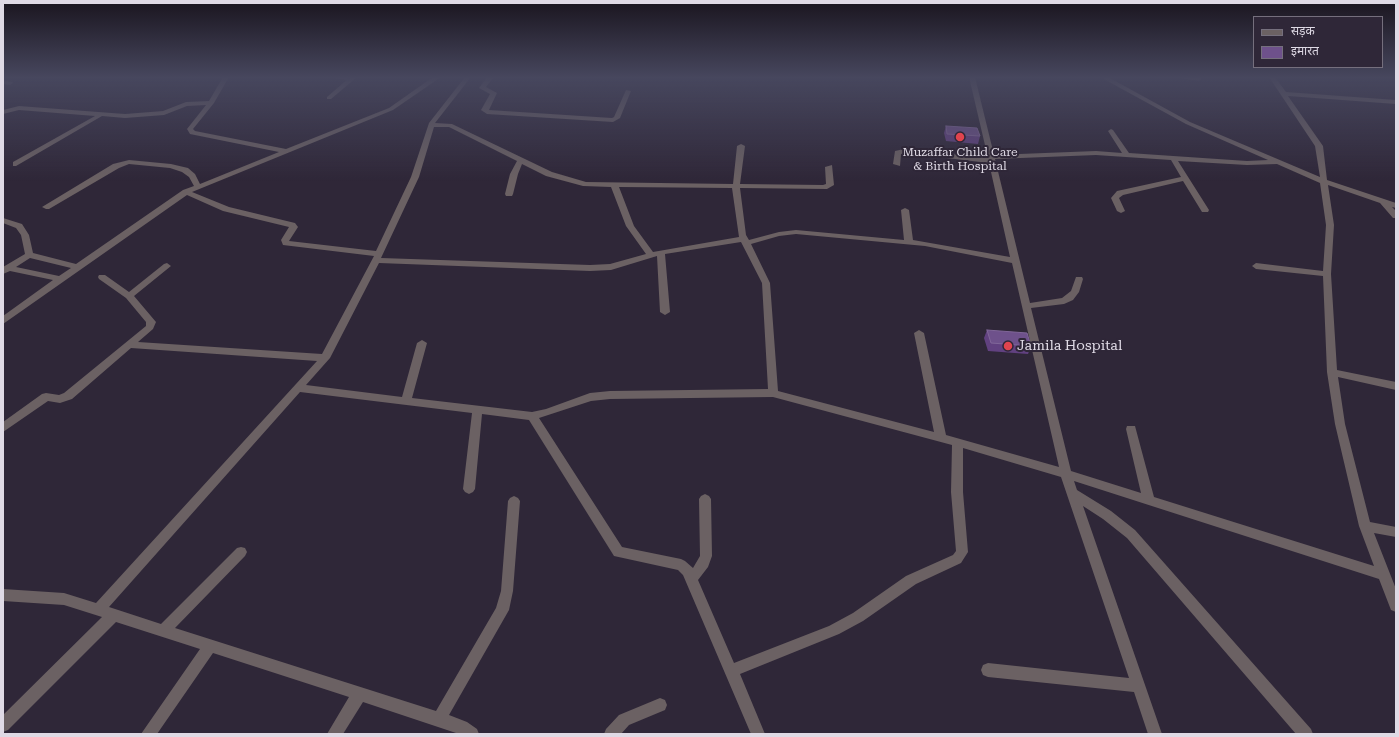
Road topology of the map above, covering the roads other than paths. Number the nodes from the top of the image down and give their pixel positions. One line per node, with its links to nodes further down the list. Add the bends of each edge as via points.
1 (53, 111): 11 (street)
2 (165, 111): 11 (street, via 158,114)
3 (204, 111): 15 (street, via 190,129 192,133)
4 (385, 111): 15 (street)
5 (441, 111): 12 (street)
6 (486, 111): 7 (street, via 613,120)
7 (620, 111)
8 (980, 111): 18 (street)
9 (1166, 111): 20 (street)
10 (1295, 111): 25 (street, via 1319,146)
11 (99, 116): 21 (street)
12 (431, 125): 19 (street, via 456,127); 44 (street, via 415,177)
13 (1111, 131): 16 (street)
14 (741, 146): 27 (street)
15 (287, 151): 28 (street)
16 (1127, 155): 17 (street); 18 (street, via 1077,153)
17 (1173, 158): 20 (street, via 1247,164); 24 (street)
18 (992, 159): 22 (street, via 904,151 898,153); 45 (street)
19 (520, 161): 26 (street, via 567,180 586,184); 30 (street)
20 (1280, 162): 25 (street)
21 (16, 164)
22 (897, 164)
23 (829, 167): 27 (street, via 828,186)
24 (1186, 178): 35 (street); 36 (street, via 1120,193 1115,198)
25 (1323, 181): 31 (street); 50 (street, via 1330,225)
26 (614, 184): 27 (street); 42 (street, via 630,226)
27 (736, 186): 39 (street)
28 (198, 187): 29 (street); 33 (street, via 185,170 129,162 116,166)
29 (186, 192): 44 (street, via 226,209 292,225 294,228 286,242); 48 (street)
30 (509, 194)
31 (1383, 202): 32 (street); 37 (street)
32 (1396, 206)
33 (46, 207)
34 (905, 210): 40 (street)
35 (1205, 210)
36 (1121, 211)
37 (1396, 216)
38 (3, 220): 43 (street, via 19,226 25,235)
39 (745, 241): 40 (street, via 796,232); 41 (street); 65 (street, via 766,284)
40 (909, 243): 45 (street)
41 (661, 252): 42 (street); 56 (street)
42 (650, 254): 44 (street, via 618,265 590,268)
43 (29, 255): 48 (street); 49 (street)
44 (378, 257): 61 (street)
45 (1016, 261): 55 (street)
46 (167, 266): 54 (street)
47 (1256, 266): 50 (street)
48 (77, 267): 52 (street)
49 (6, 269): 52 (street)
50 (1327, 274): 62 (street)
51 (102, 277): 54 (street)
52 (60, 279): 57 (street)
53 (1079, 279): 55 (street, via 1070,298)
54 (129, 296): 60 (street, via 151,322 150,327)
55 (1026, 306): 73 (street)
56 (666, 312)
57 (3, 321)
58 (919, 333): 71 (street)
59 (422, 343): 66 (street)
60 (130, 345): 61 (street); 69 (street, via 68,396 60,399 46,397)
61 (325, 358): 64 (street)
62 (1332, 372): 63 (street); 79 (street, via 1340,424)
63 (1396, 386)
64 (298, 388): 66 (street); 86 (street)
65 (773, 393): 68 (street, via 610,394 590,397); 71 (street)
66 (406, 401): 67 (street)
67 (477, 410): 68 (street); 74 (street)
68 (532, 416): 83 (street, via 618,552 681,565 688,570)
69 (3, 428)
70 (1131, 429): 78 (street)
71 (941, 438): 72 (street)
72 (958, 442): 73 (street); 90 (street, via 957,492 961,555 902,586 858,617 840,626)
73 (1066, 474): 75 (street); 78 (street)
74 (469, 489)
75 (1072, 493): 92 (street); 103 (street, via 1131,534)
76 (705, 499): 83 (street, via 706,556)
77 (514, 501): 95 (street, via 507,591 502,610)
78 (1149, 501): 82 (street)
79 (1365, 526): 80 (street); 82 (street)
80 (1396, 532)
81 (241, 552): 88 (street)
82 (1384, 575): 85 (street)
83 (692, 579): 90 (street)
84 (3, 595): 86 (street, via 64,599)
85 (1396, 606)
86 (98, 610): 87 (street)
87 (114, 615): 88 (street); 96 (street)
88 (163, 631): 89 (street)
89 (210, 646): 93 (street); 97 (street)
90 (731, 670): 101 (street)
91 (988, 670): 92 (street)
92 (1139, 686): 102 (street)
93 (359, 694): 95 (street); 98 (street)
94 (660, 705): 100 (street, via 624,720)
95 (439, 719): 99 (street, via 462,727)
96 (3, 725)
97 (148, 734)
98 (334, 734)
99 (471, 734)
100 (611, 734)
101 (758, 734)
102 (1155, 734)
103 (1306, 734)

